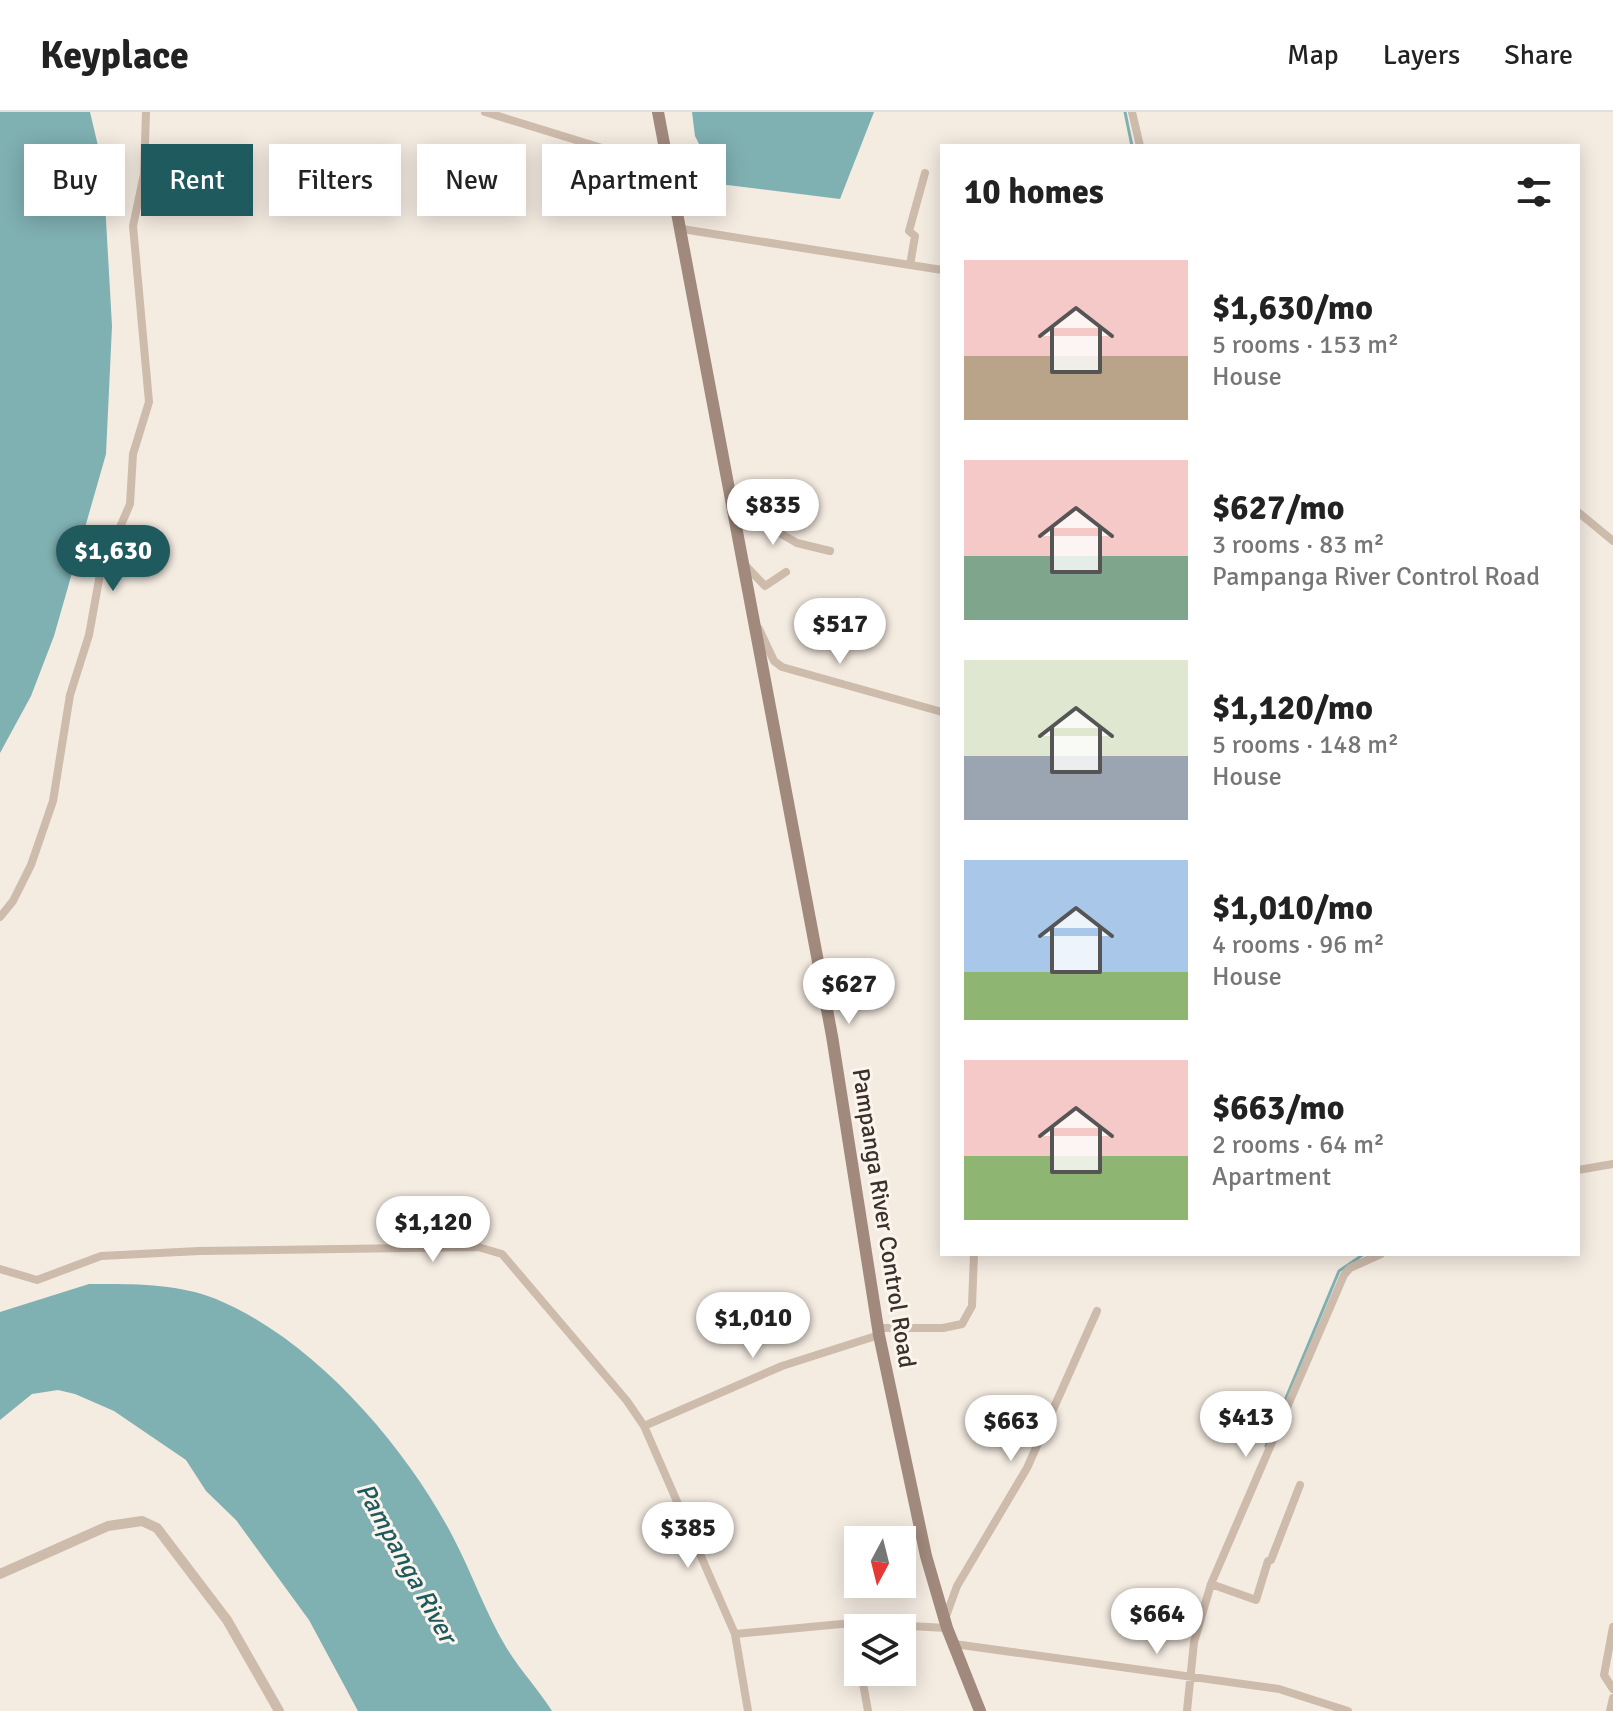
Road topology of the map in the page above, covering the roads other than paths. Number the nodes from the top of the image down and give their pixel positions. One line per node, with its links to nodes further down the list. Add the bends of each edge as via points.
1 (146, 112): 21 (street, via 144,174 133,226 149,402 133,454 130,504 100,574 89,635 70,695 53,801 31,865)
2 (485, 112): 5 (street)
3 (658, 112): 6 (main road, Pampanga River Control Road)
4 (1132, 112): 7 (street)
5 (589, 144)
6 (663, 144)
7 (1140, 144)
8 (925, 173): 11 (street, via 909,231 915,236)
9 (679, 216): 10 (main road, Pampanga River Control Road)
10 (682, 229): 11 (street); 13 (main road, Pampanga River Control Road)
11 (910, 265): 12 (street)
12 (940, 270)
13 (730, 505): 16 (street, via 797,543); 17 (main road, Pampanga River Control Road)
14 (1580, 514): 15 (street)
15 (1613, 541)
16 (830, 551)
17 (740, 559): 18 (street, via 765,586); 19 (main road, Pampanga River Control Road)
18 (786, 572)
19 (749, 608): 20 (street, via 774,661 782,667); 28 (main road, Pampanga River Control Road, via 832,1036)
20 (940, 711)
21 (0, 917)
22 (1613, 1164): 23 (street)
23 (1580, 1170)
24 (974, 1256): 28 (street, via 972,1306 962,1324)
25 (1377, 1256): 32 (street, via 1344,1275)
26 (0, 1269): 29 (street, via 37,1280 101,1256 489,1249 513,1263)
27 (1097, 1311): 35 (street, via 1027,1468 957,1586)
28 (879, 1332): 29 (street, via 782,1366); 35 (main road, Pampanga River Control Road, via 926,1556)
29 (644, 1426): 37 (street)
30 (1300, 1485): 32 (street, via 1256,1600)
31 (0, 1574): 43 (street, via 108,1526 142,1521 157,1528 227,1620)
32 (1211, 1584): 39 (street)
33 (844, 1624): 37 (street)
34 (916, 1624): 35 (street)
35 (946, 1624): 38 (main road, Pampanga River Control Road)
36 (1613, 1627): 41 (street, via 1604,1675)
37 (735, 1634): 44 (street)
38 (954, 1644): 39 (street); 46 (main road, Pampanga River Control Road)
39 (1190, 1676): 47 (street); 48 (street, via 1303,1694)
40 (864, 1686): 45 (street)
41 (1613, 1689)
42 (1613, 1698): 49 (street)
43 (279, 1711)
44 (748, 1711)
45 (868, 1711)
46 (980, 1711)
47 (1187, 1711)
48 (1348, 1711)
49 (1610, 1711)

